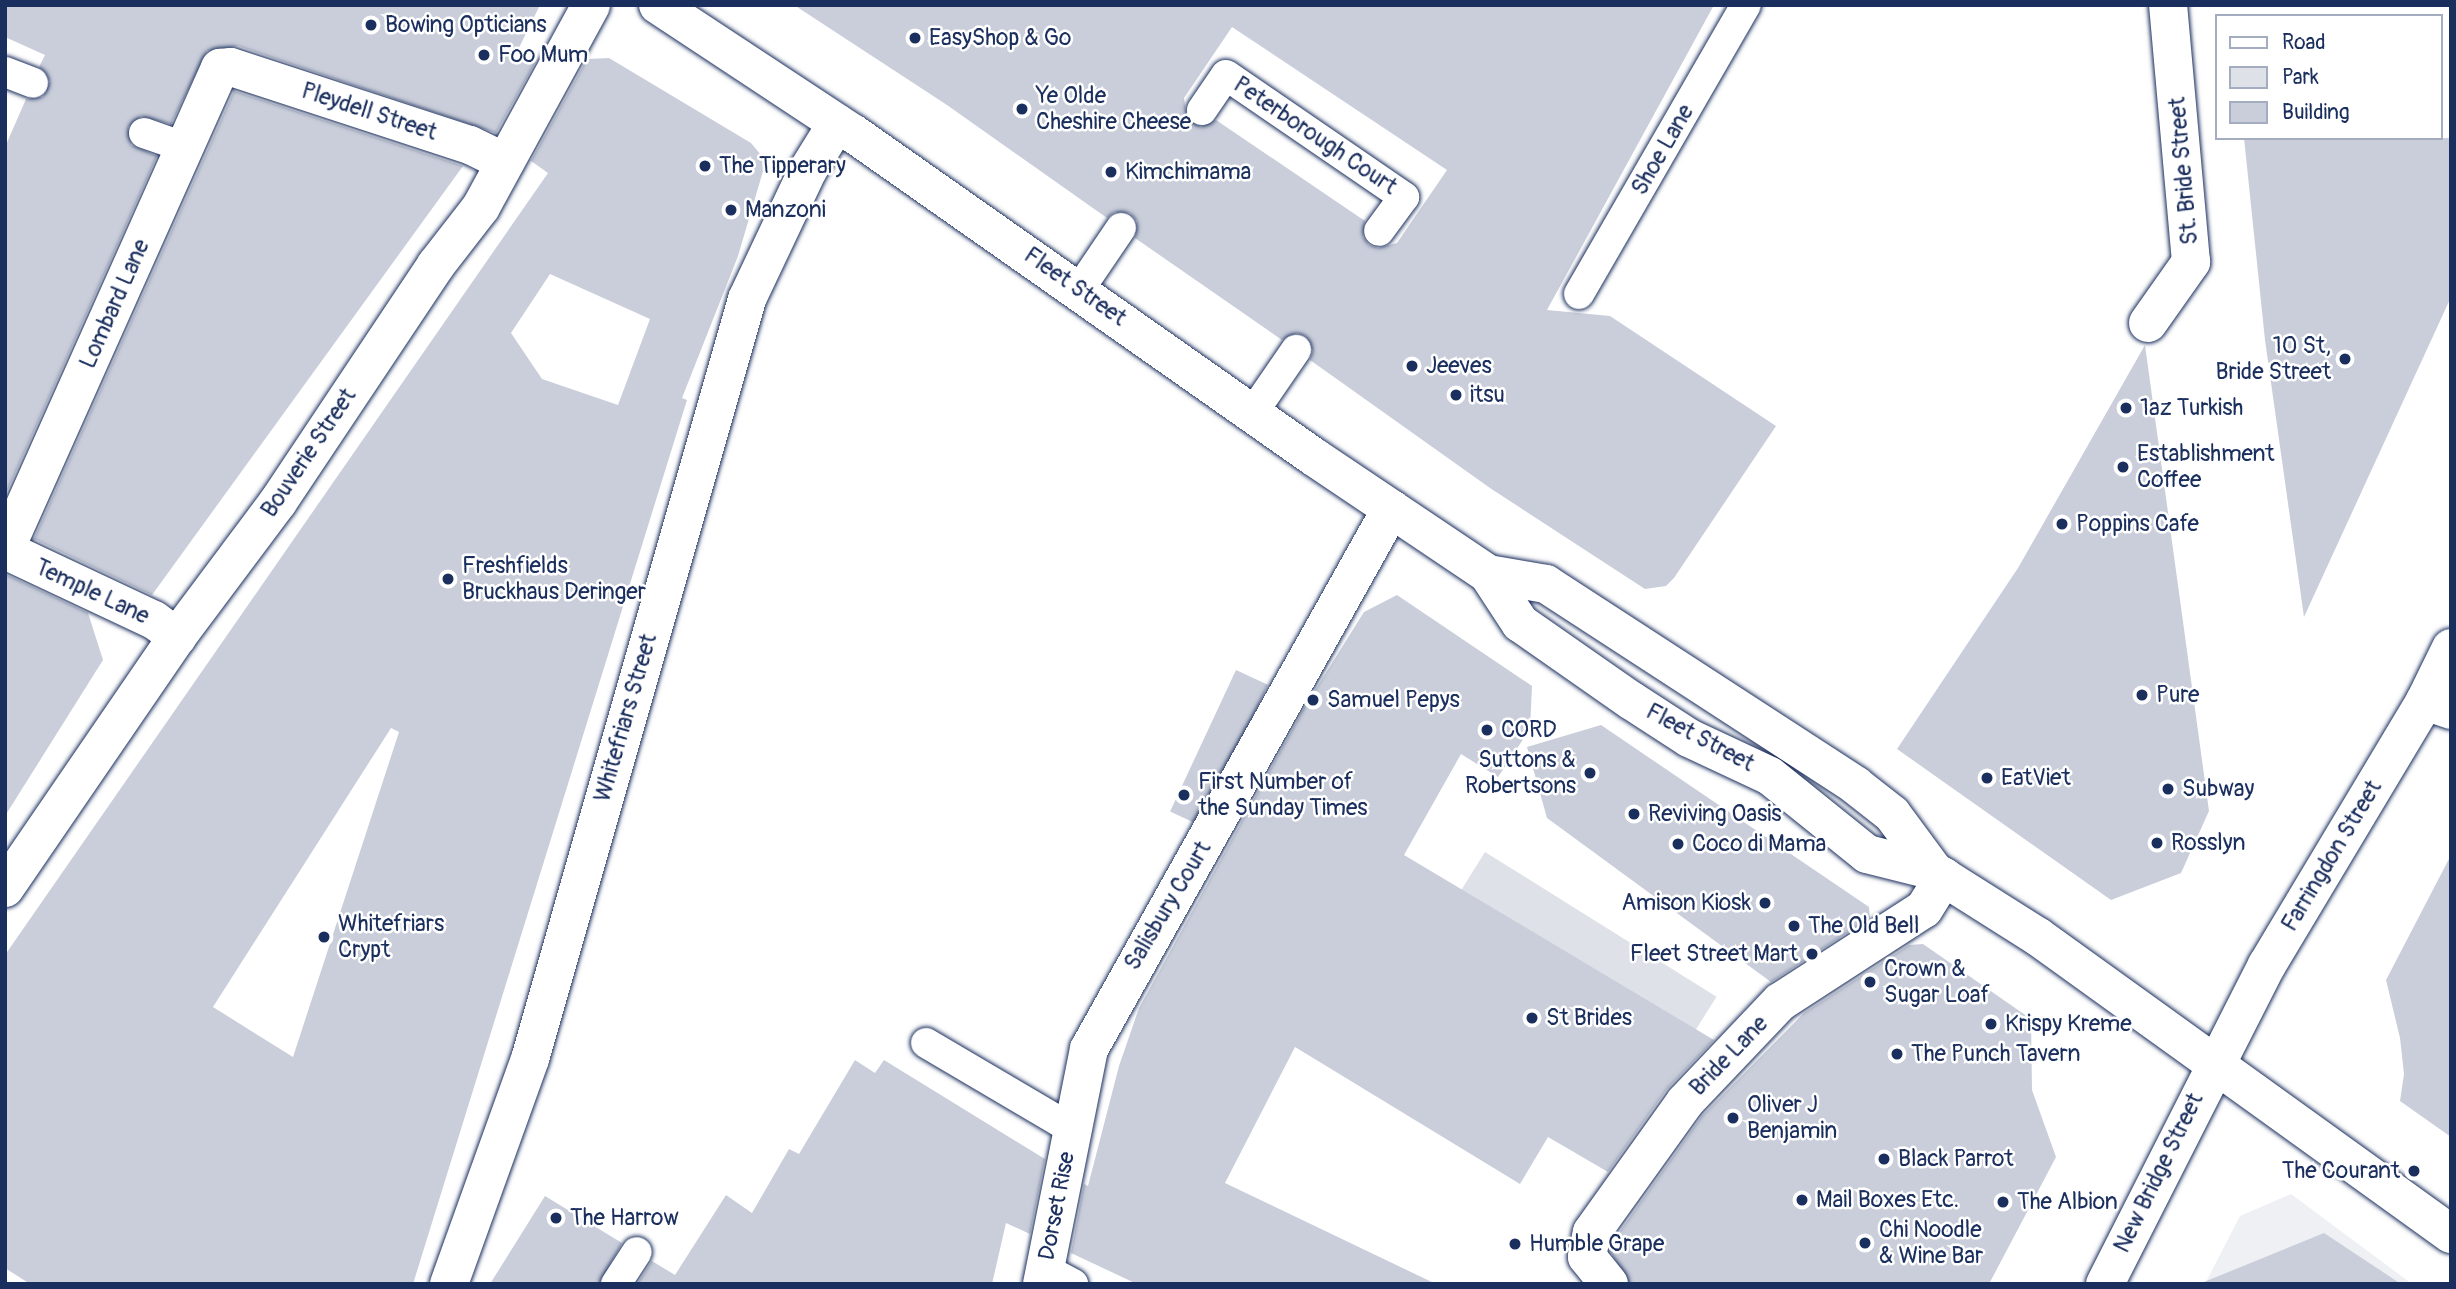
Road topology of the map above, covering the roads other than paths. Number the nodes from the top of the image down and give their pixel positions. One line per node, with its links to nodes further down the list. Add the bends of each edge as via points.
1 (591, 5): 12 (street, Bouverie Street)
2 (658, 5): 9 (street, Fleet Street)
3 (1746, 5): 16 (lane, Shoe Lane)
4 (2168, 5): 17 (street, St. Bride Street, via 2191,262)
5 (231, 67): 11 (street, Lombard Lane, via 220,68); 12 (street, Pleydell Street, via 470,145)
6 (5, 72): 7 (lane)
7 (33, 83)
8 (1202, 110): 14 (lane, Peterborough Court, via 1226,75 1404,197)
9 (838, 123): 15 (street, Fleet Street); 35 (street, Whitefriars Street, via 808,170 747,299 530,1059)
10 (144, 133): 11 (lane)
11 (184, 148): 21 (street, Lombard Lane)
12 (505, 162): 23 (street, Bouverie Street, via 481,207 436,265 278,502)
13 (1121, 228): 15 (lane)
14 (1379, 231)
15 (1079, 290): 19 (street, Fleet Street)
16 (1579, 294)
17 (2148, 323)
18 (1296, 350): 19 (lane)
19 (1252, 414): 20 (street, Fleet Street)
20 (1391, 509): 22 (street, Fleet Street); 30 (street, Salisbury Court, via 1189,876 1126,976 1089,1049)
21 (5, 550): 23 (street, Temple Lane, via 154,620)
22 (1488, 573): 26 (street, Fleet Street, via 1546,584 1855,785 1892,814); 26 (street, Fleet Street, via 1520,623 1632,701 1689,738 1770,776 1867,854)
23 (177, 637): 27 (street, Bouverie Street)
24 (2451, 648): 25 (street, Farringdon Street)
25 (2438, 706): 29 (street, Farringdon Street, via 2267,965)
26 (1939, 874): 29 (street, Fleet Street, via 2037,936); 33 (street, Bride Lane, via 1924,909 1780,1002 1685,1102 1592,1232)
27 (5, 888)
28 (926, 1043): 30 (lane)
29 (2214, 1064): 31 (street, Fleet Street); 37 (street, New Bridge Street)
30 (1072, 1129): 34 (street, Dorset Rise)
31 (2451, 1234)
32 (637, 1252): 36 (lane)
33 (1598, 1271)
34 (1053, 1279)
35 (449, 1284)
36 (616, 1284)
37 (2105, 1284)

